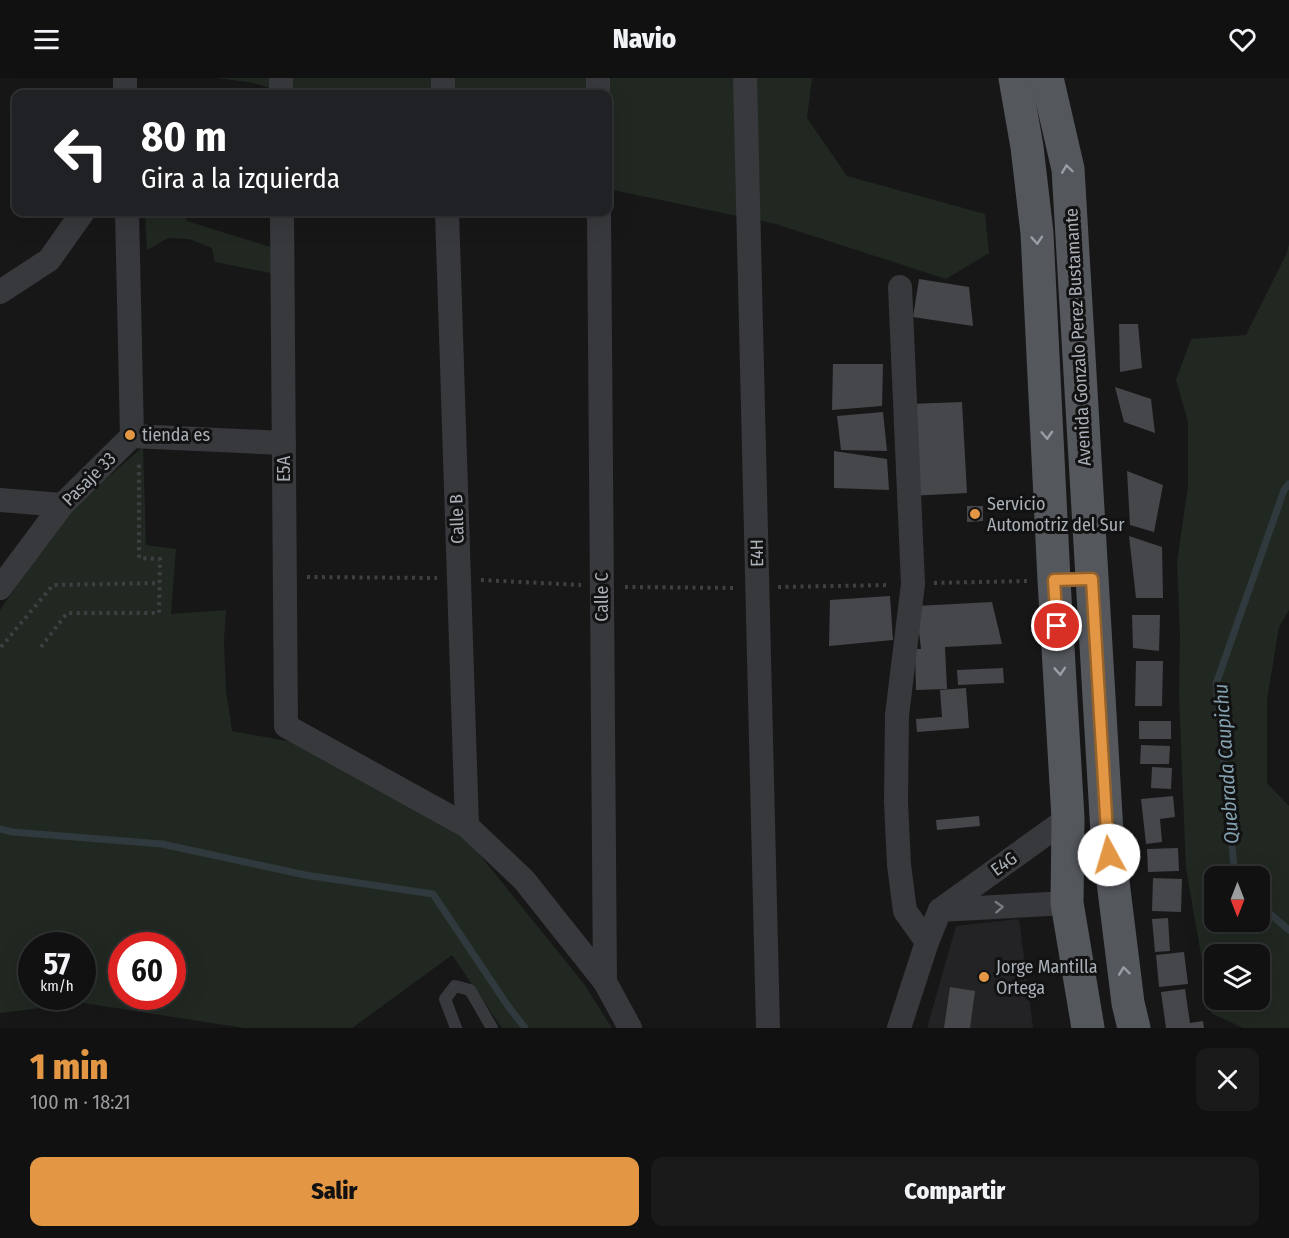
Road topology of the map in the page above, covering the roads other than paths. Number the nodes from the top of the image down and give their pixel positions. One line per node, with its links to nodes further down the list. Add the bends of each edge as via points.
1 (745, 78): 27 (street, E4H)
2 (1015, 78): 16 (main road, Avenida Gonzalo Perez Bustamante, one-way to 16, via 1037,233)
3 (1047, 78): 15 (main road, Avenida Gonzalo Perez Bustamante, one-way to 3, via 1068,169)
4 (80, 216): 10 (street, via 50,260)
5 (127, 216): 11 (street)
6 (282, 216): 12 (street, E5A)
7 (447, 216): 19 (street, Calle B)
8 (599, 216): 23 (street, Calle C)
9 (900, 287): 22 (street, via 913,584 897,715 898,865 905,911)
10 (0, 292)
11 (136, 436): 12 (street); 14 (street, Pasaje 33)
12 (284, 443): 19 (street, E5A, via 286,726)
13 (0, 500): 14 (street)
14 (62, 505): 17 (street, Pasaje 33)
15 (1092, 579): 16 (main road); 30 (main road, Avenida Gonzalo Perez Bustamante, one-way to 15, via 1107,833)
16 (1054, 580): 18 (main road, Avenida Gonzalo Perez Bustamante, one-way to 18)
17 (0, 588)
18 (1068, 818): 20 (main road, Avenida Gonzalo Perez Bustamante); 21 (street, E4G)
19 (467, 826): 23 (street, via 524,880)
20 (1067, 903): 21 (street, E4G, one-way to 20); 29 (main road, Avenida Gonzalo Perez Bustamante)
21 (940, 910): 22 (street)
22 (927, 942): 28 (street)
23 (605, 982): 26 (street)
24 (456, 1028): 25 (lane, via 445,999 455,986 470,990)
25 (492, 1028)
26 (630, 1028)
27 (768, 1028)
28 (899, 1028)
29 (1088, 1028)
30 (1134, 1028)

